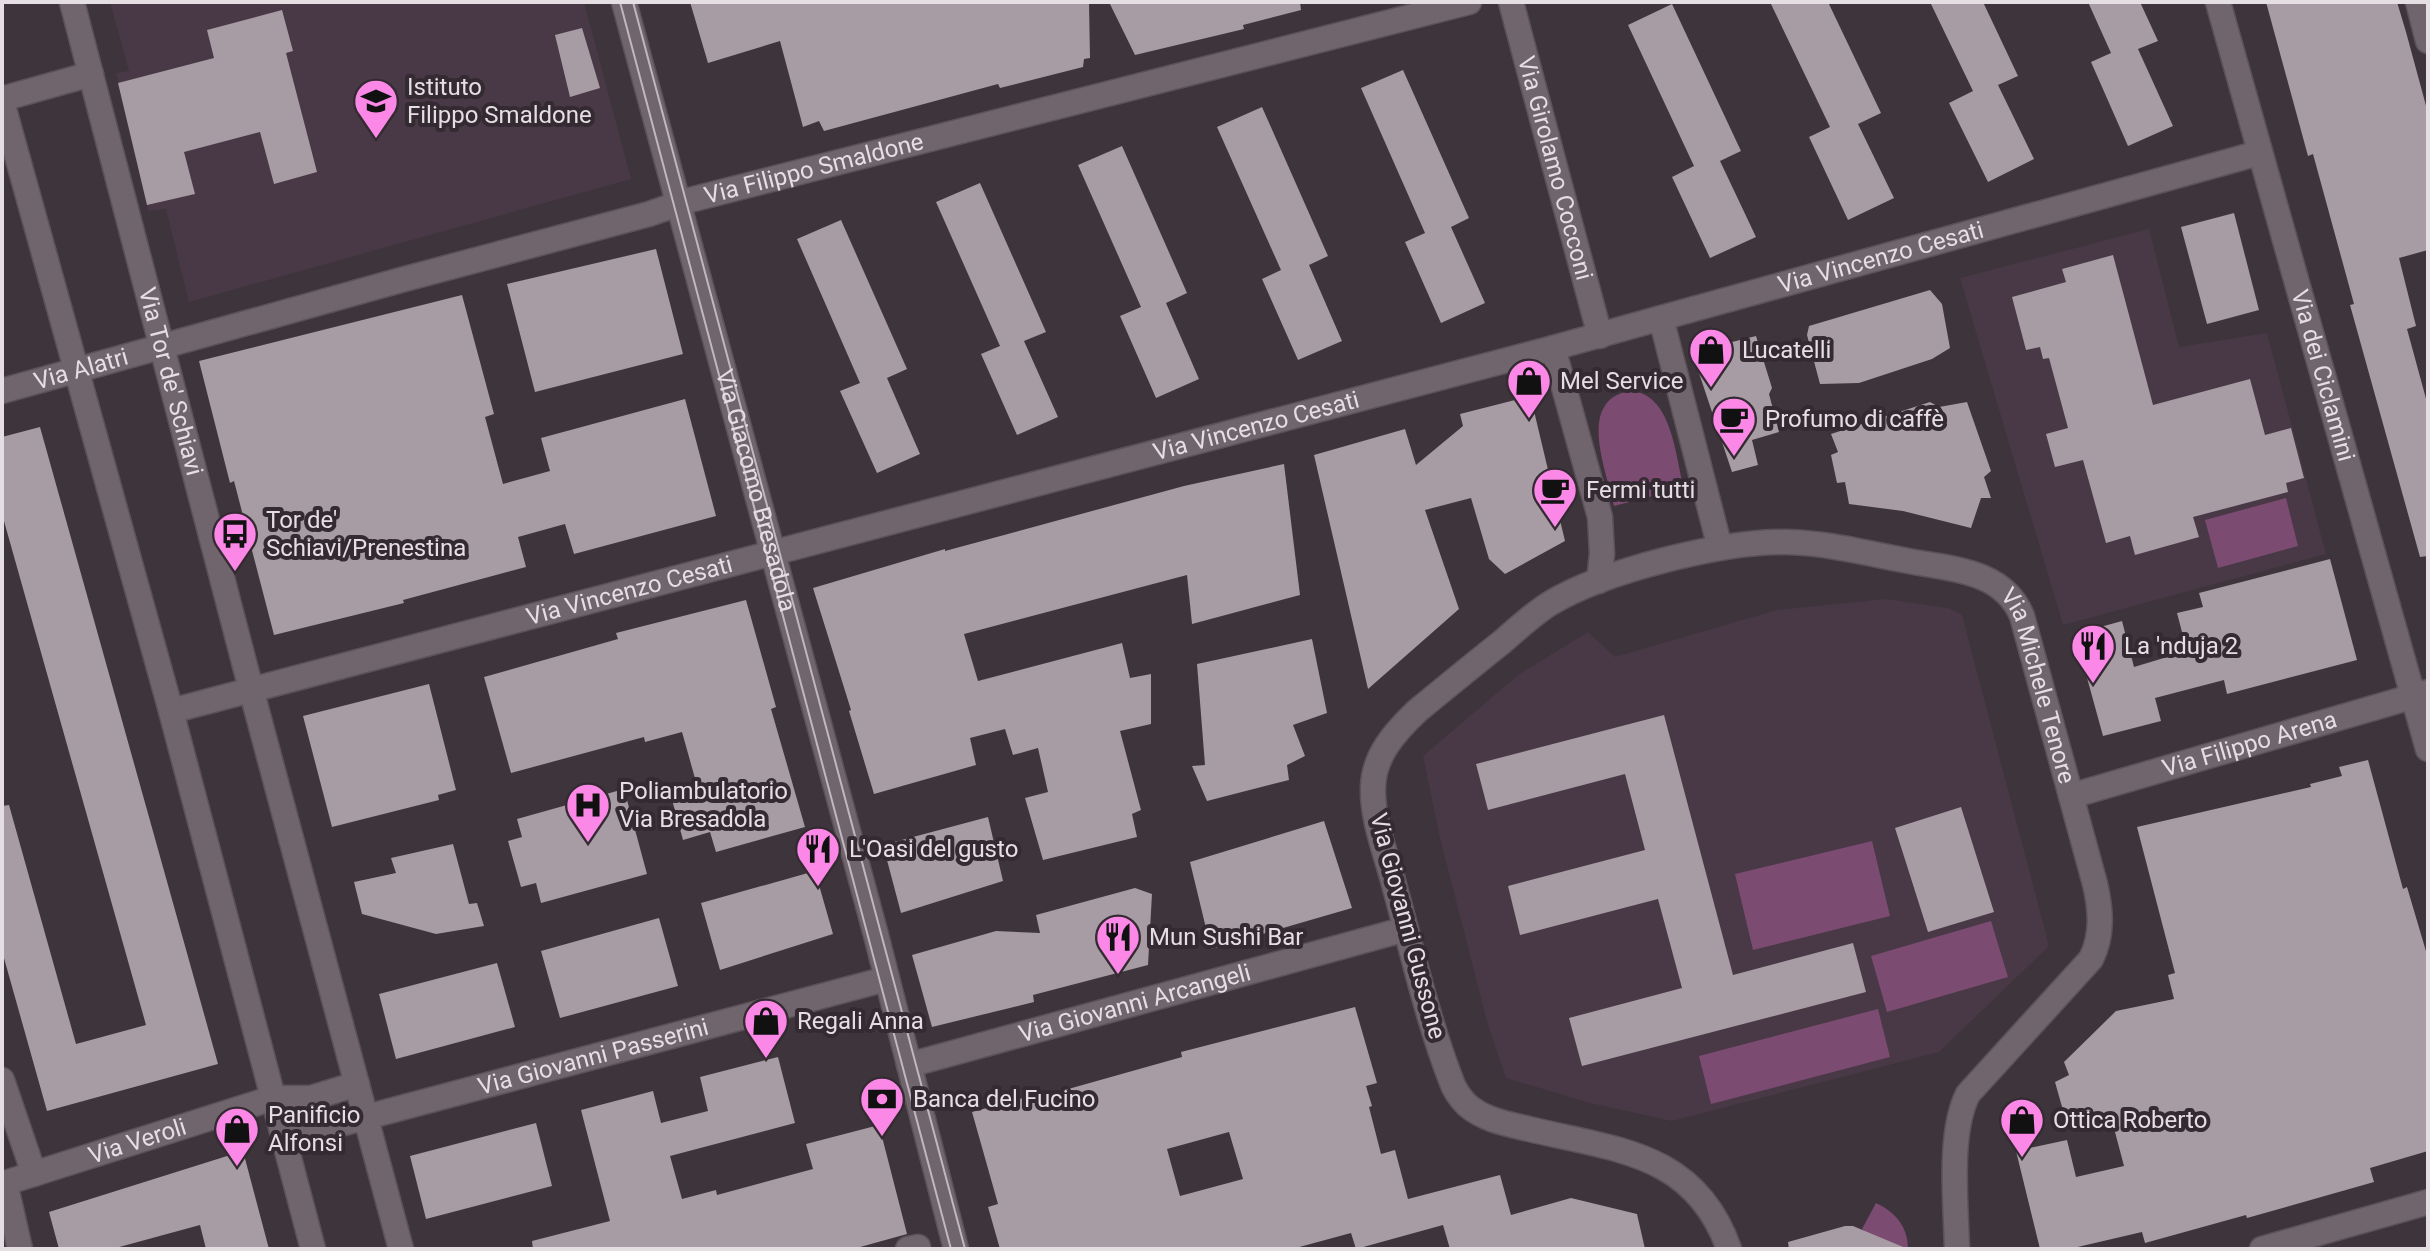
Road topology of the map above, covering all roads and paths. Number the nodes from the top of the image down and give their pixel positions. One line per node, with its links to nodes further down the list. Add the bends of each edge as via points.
1 (72, 2): 8 (street, Via Tor de' Schiavi)
2 (624, 2): 11 (street, Via Giacomo Bresadola)
3 (1469, 2): 11 (street, Via Filippo Smaldone)
4 (1511, 2): 13 (street, Via Girolamo Cocconi)
5 (2218, 2): 10 (street, Via dei Ciclamini)
6 (2418, 2): 7 (street)
7 (2428, 41)
8 (91, 74): 9 (street); 14 (street, Via Tor de' Schiavi)
9 (2, 100): 16 (street)
10 (2259, 153): 12 (street, Via Vincenzo Cesati); 22 (street, Via dei Ciclamini)
11 (680, 203): 14 (street, Via Filippo Smaldone); 19 (street, Via Giacomo Bresadola)
12 (1661, 318): 13 (street, Via Vincenzo Cesati); 18 (street)
13 (1600, 336): 15 (street, Via Vincenzo Cesati)
14 (161, 348): 16 (street, Via Alatri); 21 (street, Via Tor de' Schiavi)
15 (1553, 348): 19 (street, Via Vincenzo Cesati); 20 (street, via 1600,517)
16 (76, 371): 17 (street, Via Alatri); 23 (street)
17 (2, 391)
18 (1720, 548): 20 (street, Via Michele Tenore); 25 (street, Via Michele Tenore, via 1807,543 1953,569 1994,582 2022,616)
19 (773, 553): 21 (street, Via Vincenzo Cesati); 27 (street, Via Giacomo Bresadola)
20 (1599, 581): 26 (street, Via Giovanni Gussone, via 1536,614 1417,711 1384,748 1373,801)
21 (251, 689): 23 (street); 30 (street, Via Tor de' Schiavi)
22 (2420, 694): 24 (street, Via dei Ciclamini); 25 (street, Via Filippo Arena)
23 (171, 711): 31 (street)
24 (2428, 749)
25 (2071, 796): 42 (street, Via Michele Tenore, via 2098,897 2098,946 2082,971 1968,1094 1958,1115)
26 (1406, 929): 28 (street, Via Giovanni Arcangeli); 41 (street, Via Giovanni Gussone, via 1460,1098 1496,1120 1640,1157 1677,1175 1706,1201)
27 (886, 979): 28 (street, Via Giacomo Bresadola); 32 (street, Via Giovanni Passerini)
28 (911, 1072): 40 (street)
29 (2, 1080): 34 (street)
30 (357, 1084): 31 (street, via 311,1098); 32 (street, Via Tor de' Schiavi)
31 (273, 1098): 33 (street); 34 (street, Via Veroli)
32 (366, 1116): 33 (street); 39 (street, Via Tor de' Schiavi)
33 (284, 1139): 38 (street)
34 (34, 1174): 35 (street, Via Veroli)
35 (3, 1183): 37 (street)
36 (2428, 1202): 43 (street)
37 (20, 1249)
38 (313, 1249)
39 (401, 1249)
40 (956, 1249)
41 (1729, 1249)
42 (1957, 1249)
43 (2262, 1249)

